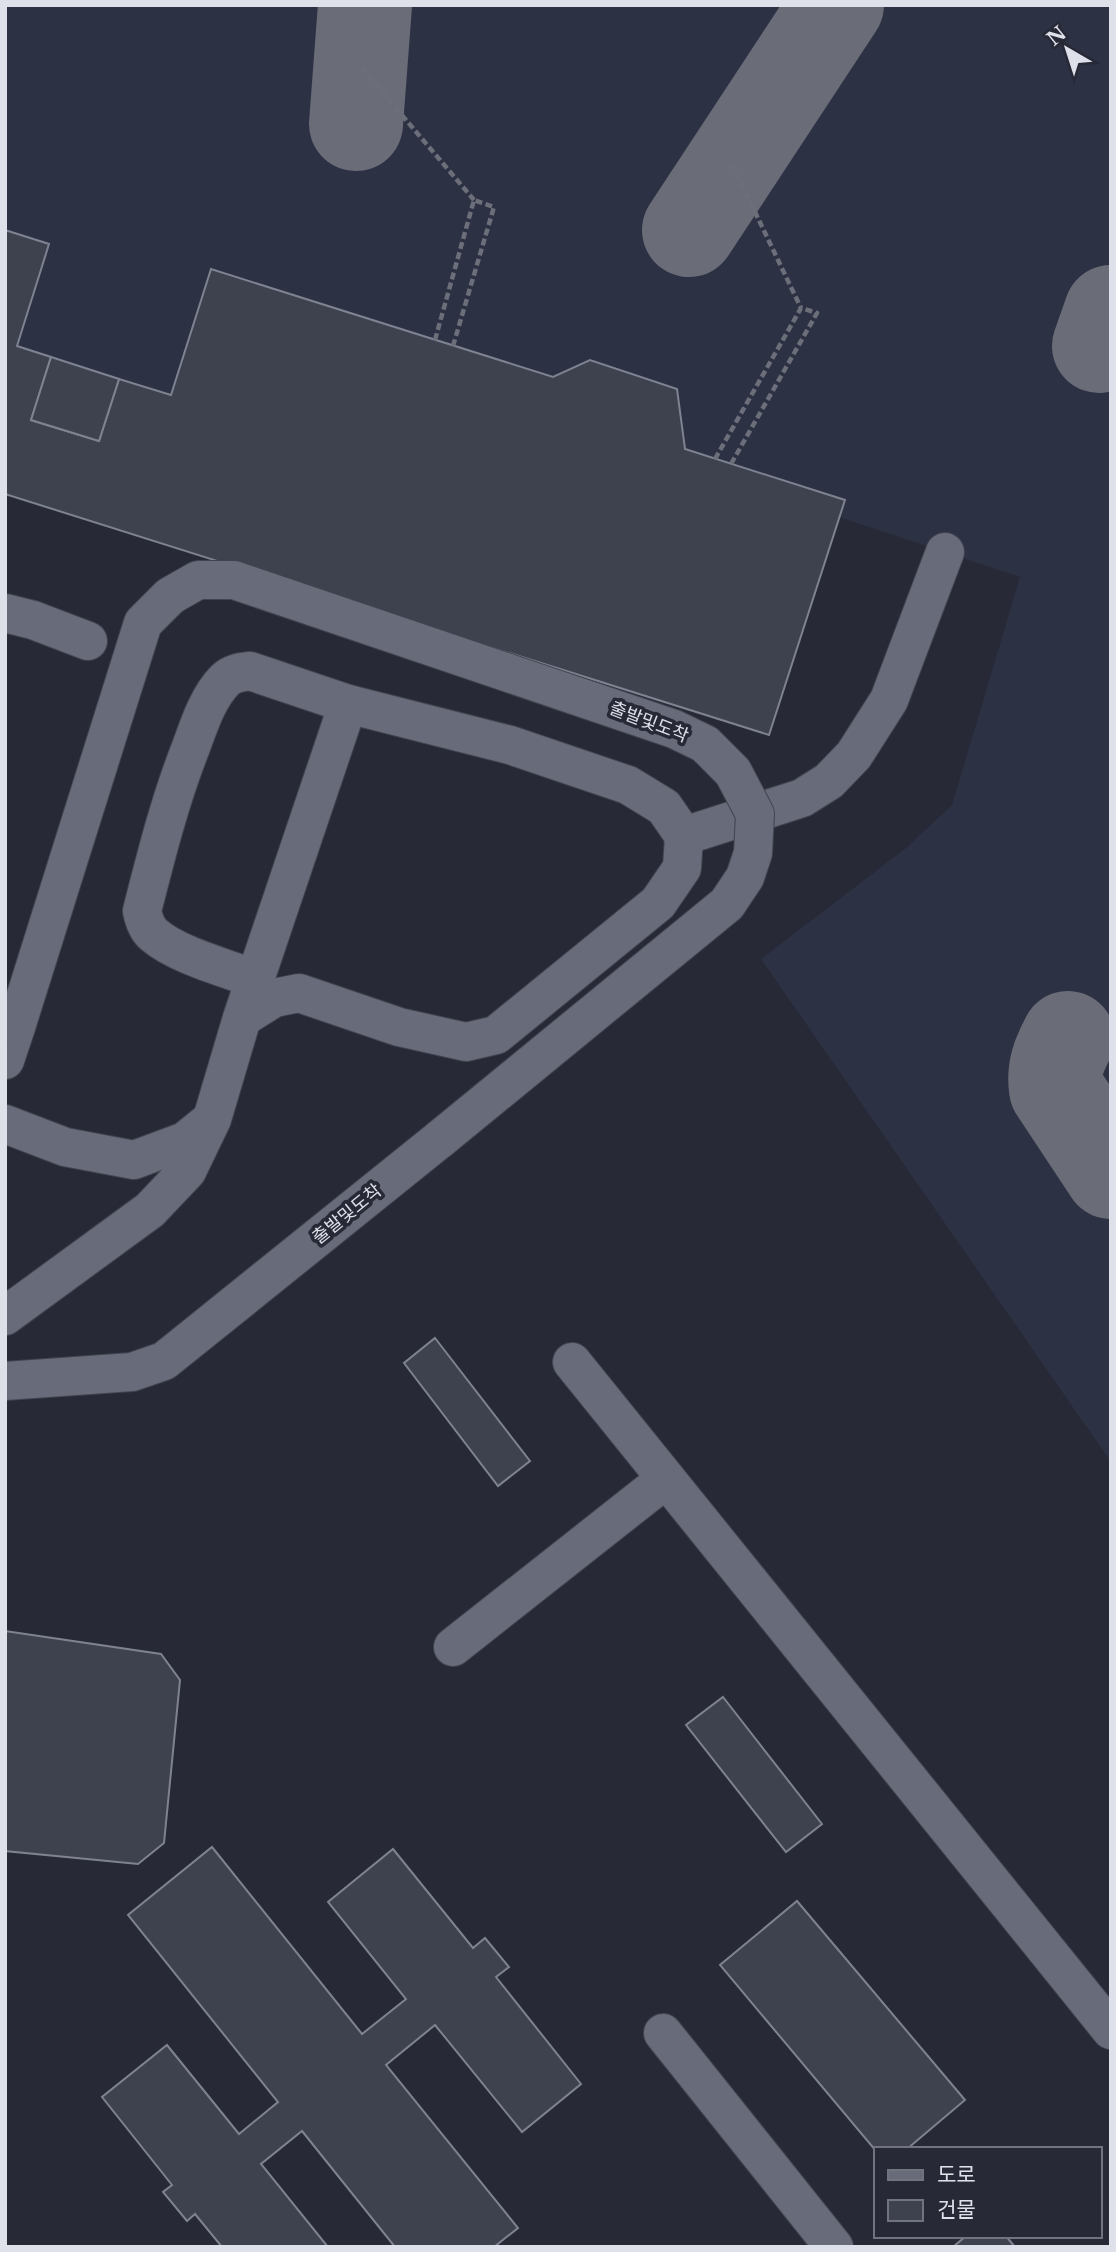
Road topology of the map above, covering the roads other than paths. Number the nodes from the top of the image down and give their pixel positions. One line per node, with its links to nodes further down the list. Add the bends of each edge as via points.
1 (945, 552): 5 (street, via 889,700 854,755 830,781 802,798)
2 (5, 613): 3 (street)
3 (88, 640)
4 (348, 704): 5 (street, via 510,745 628,785 664,807); 6 (street); 6 (street, via 250,671 236,673 212,699 178,781 142,911 145,923 172,947)
5 (684, 836): 7 (street, via 682,868 659,903 496,1035 466,1042 399,1027 299,993 274,998)
6 (254, 979): 7 (street)
7 (242, 1018): 9 (street)
8 (10, 1044): 13 (street, 출발및도착, bridge, via 143,623 170,596 198,580 234,580 674,729 705,744 733,772 755,814 754,853 727,904 164,1361 132,1372)
9 (212, 1119): 10 (street, via 185,1141 134,1160 65,1147); 11 (street, via 187,1171 150,1210)
10 (5, 1125)
11 (5, 1316)
12 (572, 1362): 14 (street)
13 (5, 1381)
14 (666, 1479): 15 (street); 16 (street)
15 (453, 1647)
16 (1111, 2030)
17 (663, 2033): 18 (street)
18 (834, 2247)

